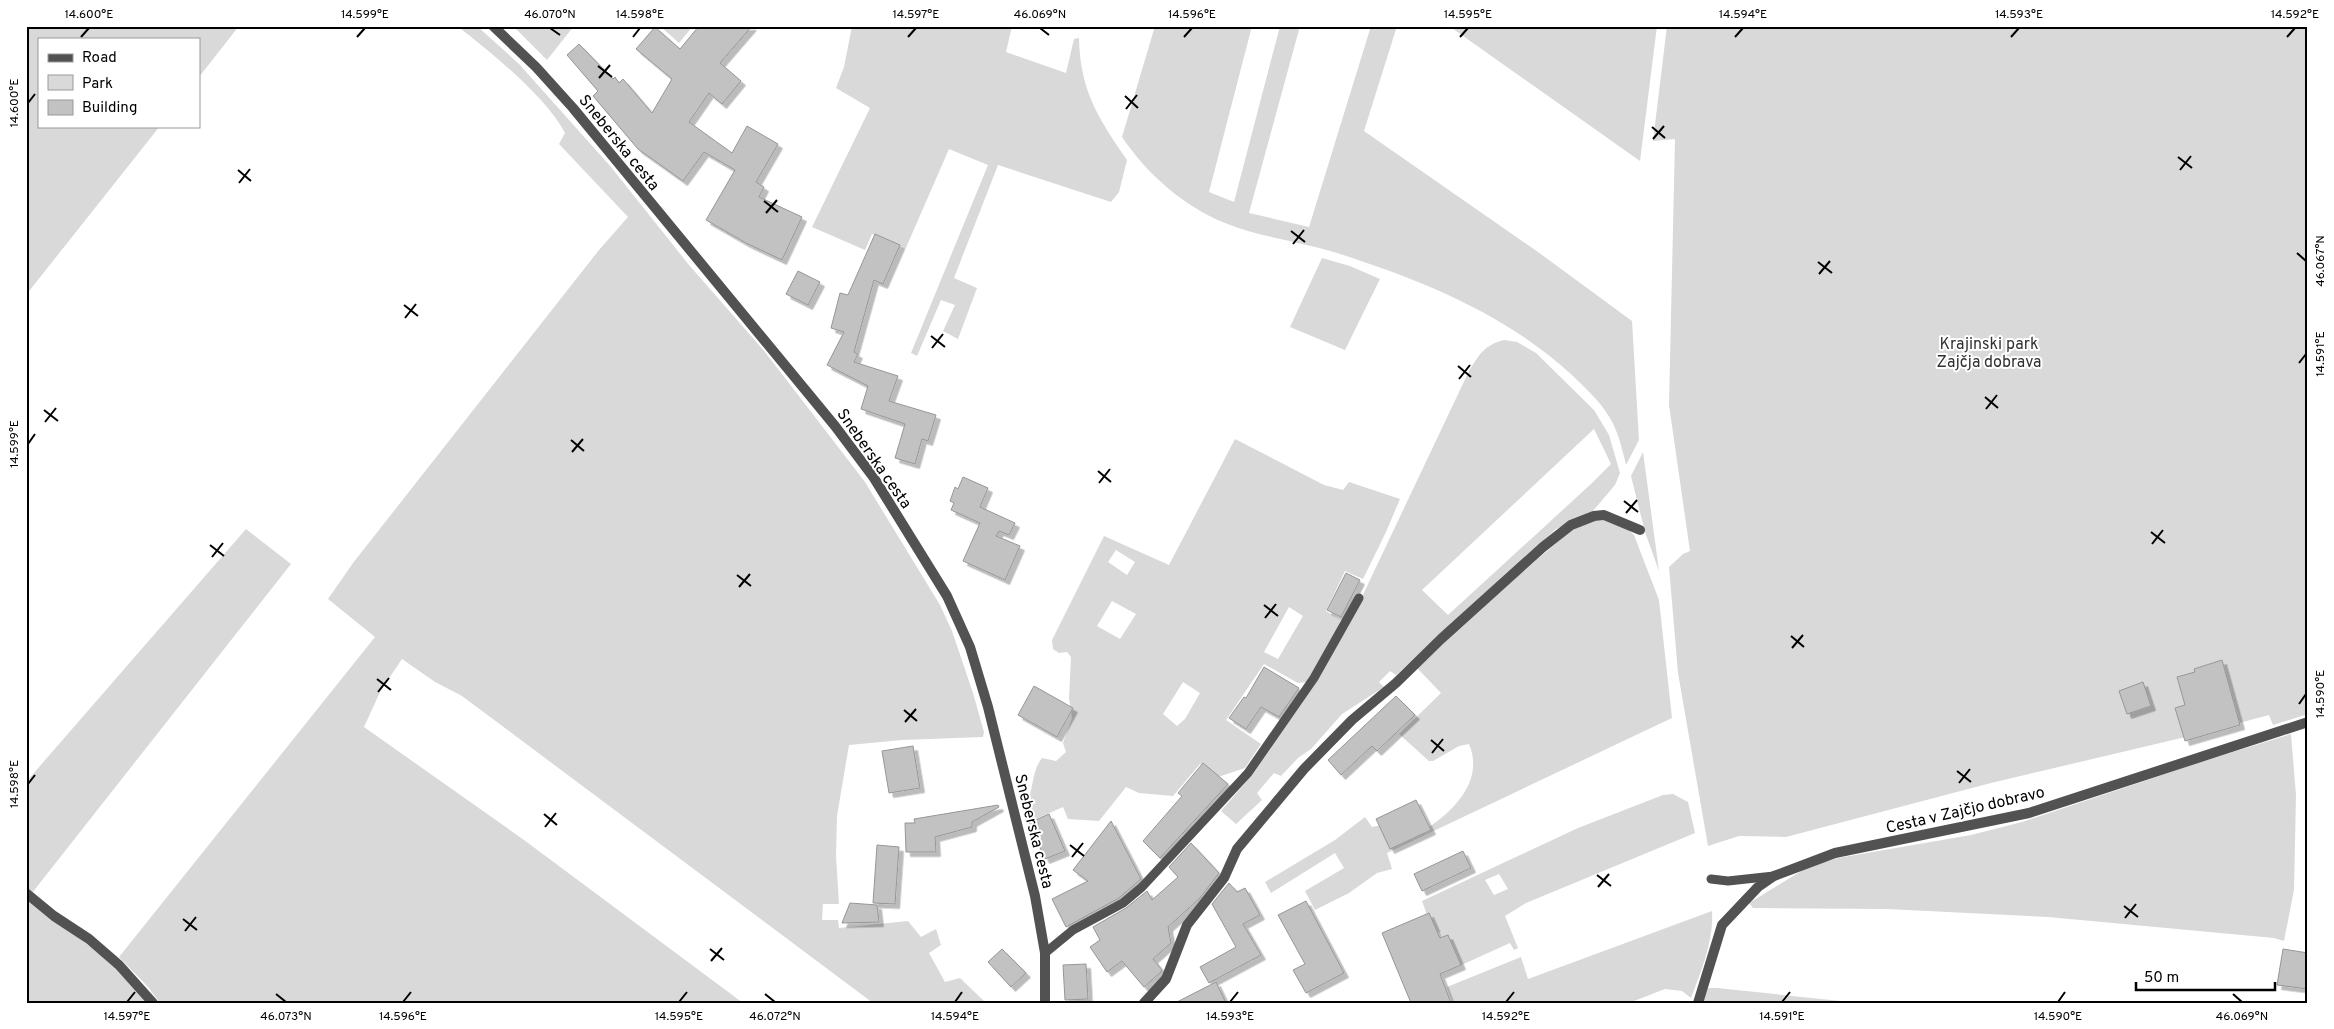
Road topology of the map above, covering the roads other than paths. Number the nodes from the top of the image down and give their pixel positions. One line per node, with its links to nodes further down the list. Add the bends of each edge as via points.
1 (493, 26): 8 (street, Sneberska cesta, via 573,108 813,398 874,478 935,575 967,640 988,707 1035,896)
2 (1640, 530): 11 (street, via 1604,514 1570,525 1352,720 1304,769 1237,849 1224,878 1187,925 1166,979)
3 (1359, 598): 8 (lane, via 1314,678 1248,773 1142,887 1123,903 1072,930)
4 (2308, 722): 5 (street, Cesta v Zajčjo dobravo, via 2029,813 1835,853)
5 (1774, 876): 6 (lane, via 1728,881); 12 (street, Cesta v Zajčjo dobravo, via 1744,900 1722,925)
6 (1711, 879)
7 (26, 893): 9 (street, via 112,958)
8 (1045, 953): 10 (street, Sneberska cesta)
9 (154, 1003)
10 (1045, 1003)
11 (1144, 1003)
12 (1698, 1003)

